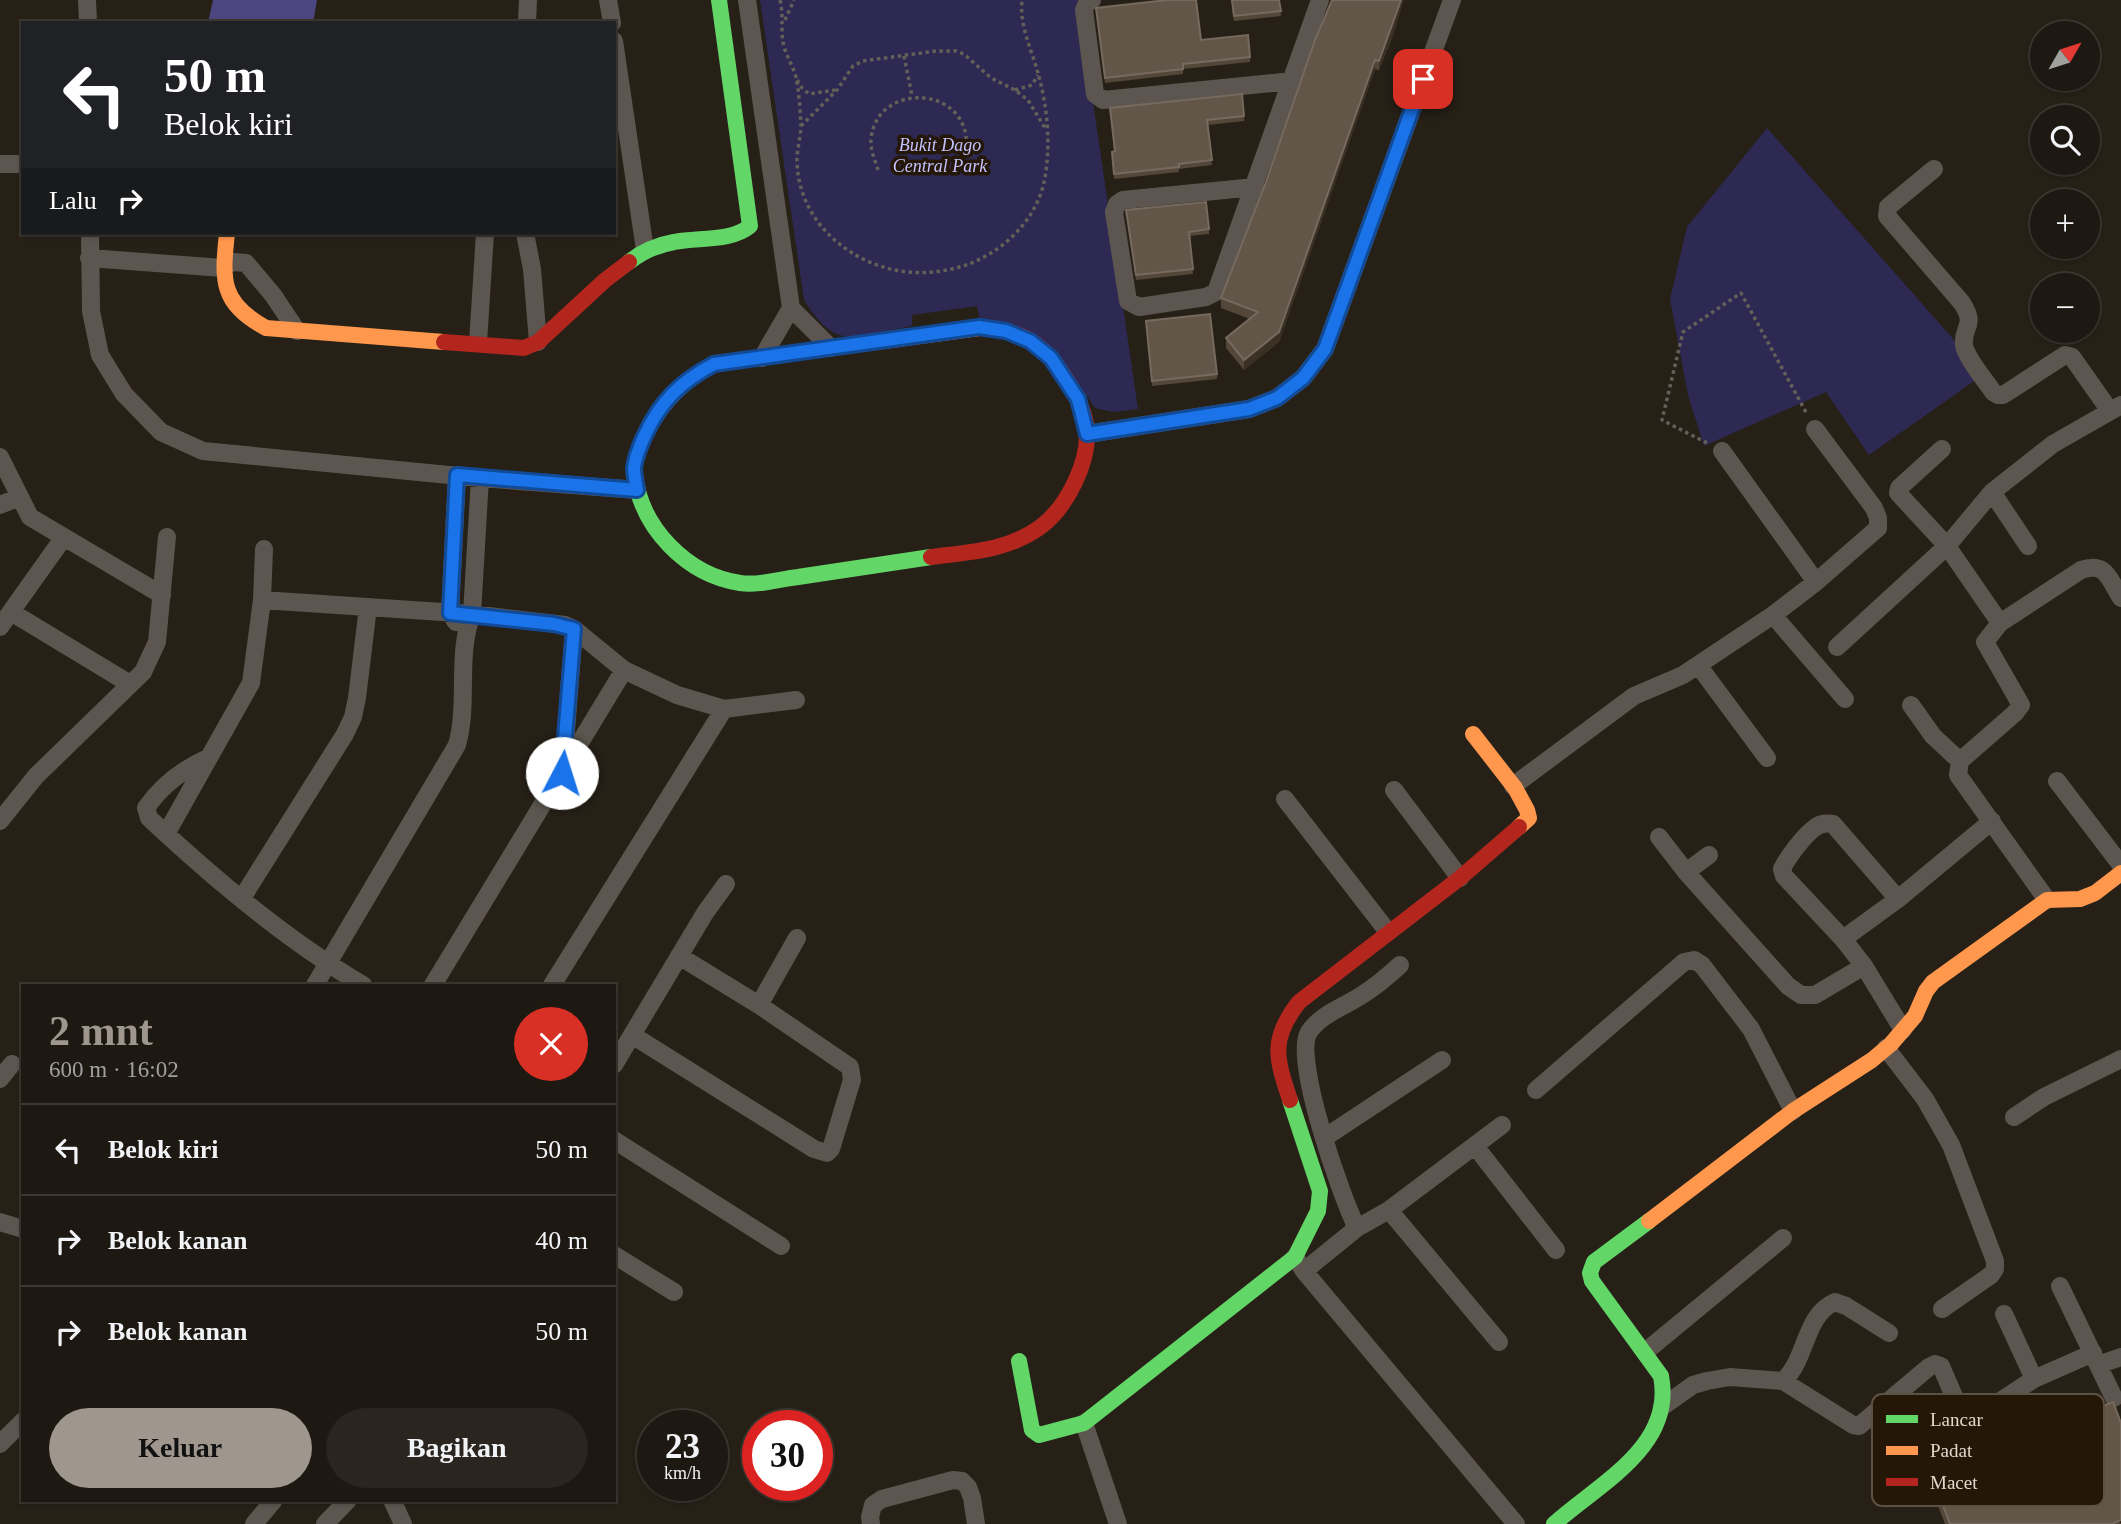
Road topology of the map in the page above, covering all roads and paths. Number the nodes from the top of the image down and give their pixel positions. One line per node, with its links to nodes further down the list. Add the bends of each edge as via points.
1 (87, 0): 12 (street)
2 (528, 0): 13 (street)
3 (608, 0): 14 (street)
4 (719, 0): 36 (street, via 750,226 741,234)
5 (747, 0): 39 (street)
6 (780, 0): 15 (path)
7 (794, 0): 15 (path)
8 (1020, 0): 18 (path)
9 (1092, 0): 20 (street, via 1084,10 1098,98)
10 (1320, 0): 20 (street)
11 (1452, 0): 47 (street, via 1325,349 1303,378 1277,398 1249,409)
12 (88, 21)
13 (527, 21)
14 (612, 21)
15 (784, 23): 19 (path, via 784,48)
16 (616, 54): 36 (street)
17 (904, 56): 21 (path, via 853,66); 22 (path, via 956,51); 23 (path)
18 (1039, 74): 22 (path, via 1032,85); 25 (path)
19 (796, 77): 21 (path, via 809,94); 24 (path)
20 (1292, 81): 31 (street)
21 (837, 90): 24 (path)
22 (1015, 90): 25 (path, via 1028,100)
23 (912, 96): 26 (path, via 942,104 959,120 965,133); 30 (path, via 888,108 873,127 871,149)
24 (801, 126): 25 (path, via 797,165 813,216 857,256 909,273 976,262 1019,230 1044,185)
25 (1048, 133)
26 (964, 158)
27 (0, 164): 28 (street)
28 (21, 164)
29 (1934, 169): 45 (street, via 1888,207 1887,216 1962,303 1970,324 1964,344 1993,392 2003,395 2065,355 2072,357)
30 (878, 170)
31 (1255, 187): 31 (street, via 1216,292 1139,307 1128,300 1114,212 1117,204)
32 (90, 235): 37 (street)
33 (227, 235): 38 (street)
34 (481, 235): 42 (street)
35 (525, 235): 41 (street)
36 (645, 250): 41 (street)
37 (89, 258): 38 (street); 51 (street, via 90,311 100,355 124,394 162,432 203,451)
38 (224, 267): 40 (street, via 246,263); 40 (street, via 237,307 254,322)
39 (791, 307): 43 (street); 44 (street)
40 (297, 331): 42 (street)
41 (538, 342): 42 (street, via 524,348)
42 (478, 343)
43 (831, 348): 44 (street); 47 (street, via 979,327 1006,331 1030,341 1051,358 1078,399)
44 (762, 358): 53 (street, via 714,364 670,393 640,445 634,469)
45 (2116, 408): 54 (street, via 2053,444)
46 (1815, 429): 49 (path, via 1741,293 1683,332 1662,420); 62 (street, via 1878,518 1872,535)
47 (1087, 434): 53 (street, via 1075,481 1061,508 1021,539 1002,547 761,582 738,583 692,565 657,530 644,512)
48 (1942, 449): 60 (street, via 1898,493)
49 (1722, 451): 62 (street)
50 (0, 457): 55 (street)
51 (457, 475): 52 (street); 68 (street)
52 (481, 478): 53 (street); 69 (street)
53 (637, 490)
54 (1992, 492): 59 (street); 60 (street)
55 (20, 497): 56 (street); 57 (street, via 30,517)
56 (0, 505)
57 (64, 537): 63 (street); 67 (street)
58 (167, 537): 63 (street)
59 (2028, 545)
60 (1947, 546): 71 (street); 75 (street)
61 (264, 550): 65 (street)
62 (1816, 582): 70 (street)
63 (162, 595): 78 (street, via 158,642 143,672)
64 (2121, 598): 71 (street, via 2105,572 2091,567)
65 (262, 600): 66 (street); 84 (street, via 251,683)
66 (368, 607): 68 (street); 102 (street, via 353,717)
67 (11, 612): 72 (street); 78 (street)
68 (450, 613): 69 (street); 74 (street)
69 (472, 614): 73 (street); 74 (street)
70 (1773, 615): 76 (street); 79 (street)
71 (2000, 623): 86 (street, via 1985,642 2021,705)
72 (0, 627)
73 (574, 629): 77 (street); 87 (street)
74 (465, 633): 109 (street, via 462,729 457,745)
75 (1837, 647)
76 (1698, 665): 85 (street); 89 (street, via 1634,695)
77 (624, 670): 82 (street, via 677,695); 87 (street)
78 (130, 684): 92 (street, via 36,776)
79 (1845, 699)
80 (796, 700): 82 (street)
81 (1910, 705): 86 (street)
82 (724, 709): 115 (street)
83 (1473, 733): 89 (street)
84 (208, 758): 94 (street); 94 (street, via 179,773 146,808 149,818)
85 (1767, 758)
86 (1960, 761): 93 (street, via 1960,781)
87 (562, 773): 114 (street)
88 (2057, 780): 97 (street)
89 (1513, 786): 100 (street, via 1530,811 1529,818)
90 (1394, 790): 100 (street)
91 (1285, 799): 105 (street)
92 (0, 821)
93 (1992, 821): 103 (street); 104 (street)
94 (166, 834): 102 (street)
95 (1659, 837): 98 (street)
96 (1709, 855): 98 (street)
97 (2121, 865)
98 (1686, 872): 111 (street, via 1801,995 1815,995)
99 (2121, 873): 104 (street, via 2082,900)
100 (1460, 878): 105 (street)
101 (726, 884): 108 (street)
102 (242, 898): 109 (street)
103 (1898, 899): 107 (street); 107 (street, via 1840,829 1824,823 1814,827 1782,869)
104 (2047, 900): 117 (street, via 1933,982)
105 (1388, 932): 140 (street, via 1299,1002 1283,1021 1276,1046 1320,1191)
106 (797, 938): 116 (street)
107 (1843, 939): 111 (street)
108 (679, 956): 116 (street); 118 (street)
109 (328, 965): 112 (street); 113 (street)
110 (1400, 965): 129 (street, via 1363,995 1318,1022 1308,1034 1306,1069)
111 (1864, 966): 117 (street)
112 (316, 984)
113 (361, 984)
114 (434, 984)
115 (553, 984)
116 (759, 1005): 118 (street, via 850,1067 852,1080 827,1153)
117 (1903, 1030): 119 (street)
118 (632, 1035): 122 (street)
119 (1886, 1048): 126 (street); 143 (street, via 1925,1099 1951,1145 1995,1261 1991,1275)
120 (2121, 1059): 127 (street)
121 (1442, 1060): 129 (street)
122 (616, 1062)
123 (12, 1064): 124 (street)
124 (0, 1079)
125 (1536, 1090): 126 (street, via 1684,962 1694,960 1751,1029)
126 (1793, 1111): 147 (street, via 1591,1267 1592,1281)
127 (2014, 1117)
128 (1502, 1125): 131 (street)
129 (1324, 1138): 135 (street)
130 (616, 1141): 137 (street)
131 (1475, 1146): 132 (street); 138 (street)
132 (1389, 1210): 135 (street); 146 (street)
133 (0, 1222): 134 (street)
134 (21, 1228)
135 (1357, 1228): 140 (street)
136 (1783, 1238): 147 (street)
137 (781, 1246)
138 (1556, 1250)
139 (616, 1256): 142 (street)
140 (1300, 1264): 160 (street); 171 (street)
141 (2060, 1286): 149 (street)
142 (674, 1292)
143 (1942, 1309)
144 (2004, 1314): 151 (street)
145 (1889, 1333): 152 (street, via 1846,1306 1835,1302 1825,1306 1797,1365)
146 (1499, 1342)
147 (1645, 1352): 157 (street, via 1661,1376)
148 (2121, 1357): 149 (street)
149 (2095, 1359): 151 (street); 156 (street)
150 (1019, 1361): 160 (street, via 1032,1430 1039,1435)
151 (2034, 1379): 155 (street)
152 (1783, 1381): 157 (street, via 1730,1377 1707,1381 1693,1385); 158 (street, via 1853,1425 1859,1426)
153 (1897, 1394): 154 (street, via 1936,1364)
154 (1953, 1394)
155 (2011, 1394)
156 (2114, 1398)
157 (1662, 1408): 172 (street, via 1647,1446)
158 (1872, 1415)
159 (21, 1423): 161 (street)
160 (1084, 1423): 170 (street)
161 (0, 1444)
162 (272, 1502): 165 (street)
163 (346, 1502): 166 (street)
164 (392, 1502): 167 (street)
165 (254, 1524)
166 (325, 1524)
167 (403, 1524)
168 (871, 1524): 169 (street, via 873,1505 882,1499 953,1480 968,1487)
169 (976, 1524)
170 (1118, 1524)
171 (1516, 1524)
172 (1554, 1524)

